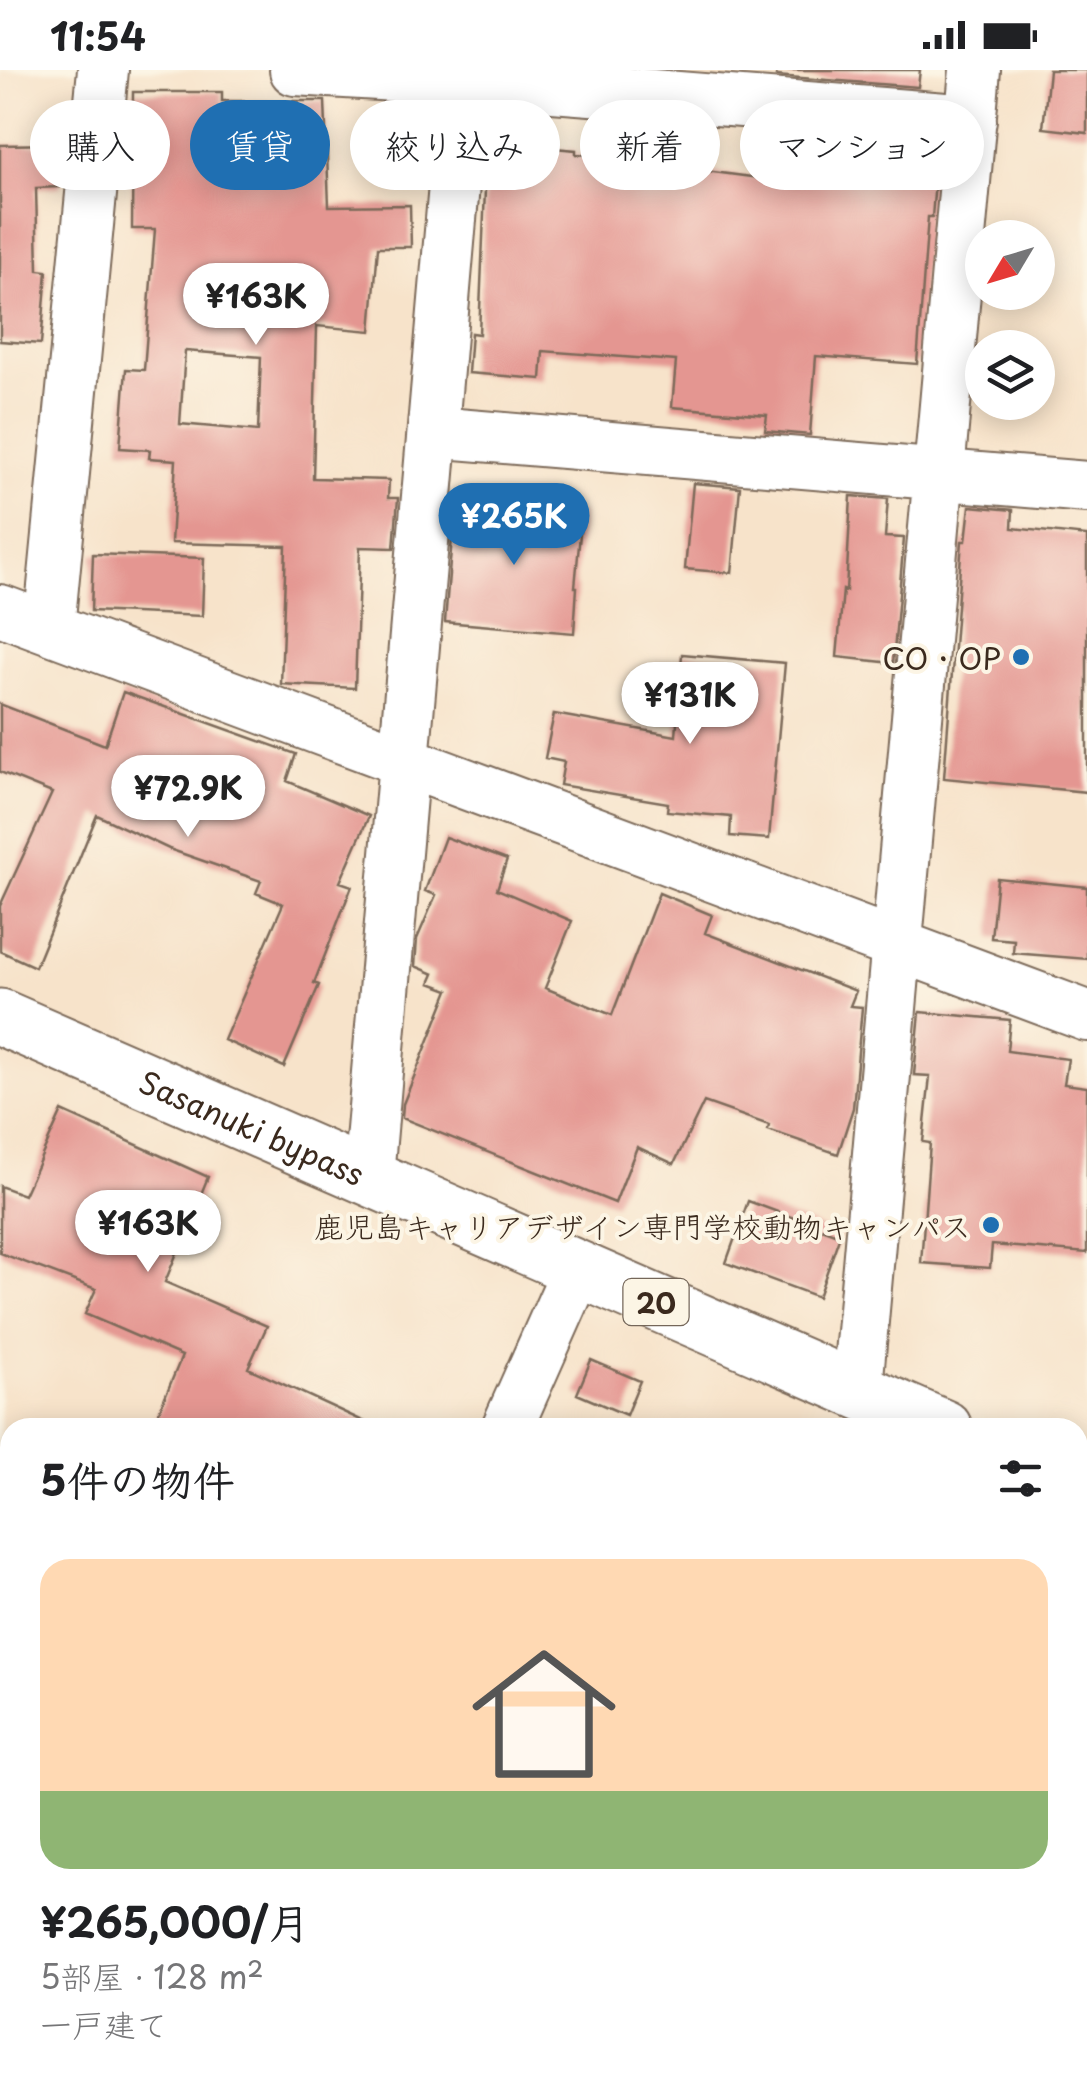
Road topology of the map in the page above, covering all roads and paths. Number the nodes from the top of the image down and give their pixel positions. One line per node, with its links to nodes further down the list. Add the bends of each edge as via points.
1 (103, 70): 12 (street)
2 (295, 70): 4 (street)
3 (975, 70): 6 (street)
4 (464, 75): 5 (street); 8 (street)
5 (745, 100)
6 (972, 100)
7 (964, 190): 9 (street)
8 (433, 432): 9 (street); 13 (street)
9 (938, 475): 10 (street); 14 (street)
10 (1087, 487)
11 (0, 610): 12 (street)
12 (50, 628): 13 (street)
13 (404, 761): 14 (street); 17 (street)
14 (896, 944): 15 (street); 19 (street)
15 (1087, 1016)
16 (0, 1017): 17 (main road, Sasanuki bypass / 20)
17 (368, 1176): 18 (main road, Sasanuki bypass / 20)
18 (578, 1268): 19 (main road, Sasanuki bypass / 20); 20 (street)
19 (857, 1388): 21 (main road, Sasanuki bypass / 20)
20 (511, 1418)
21 (922, 1418)

